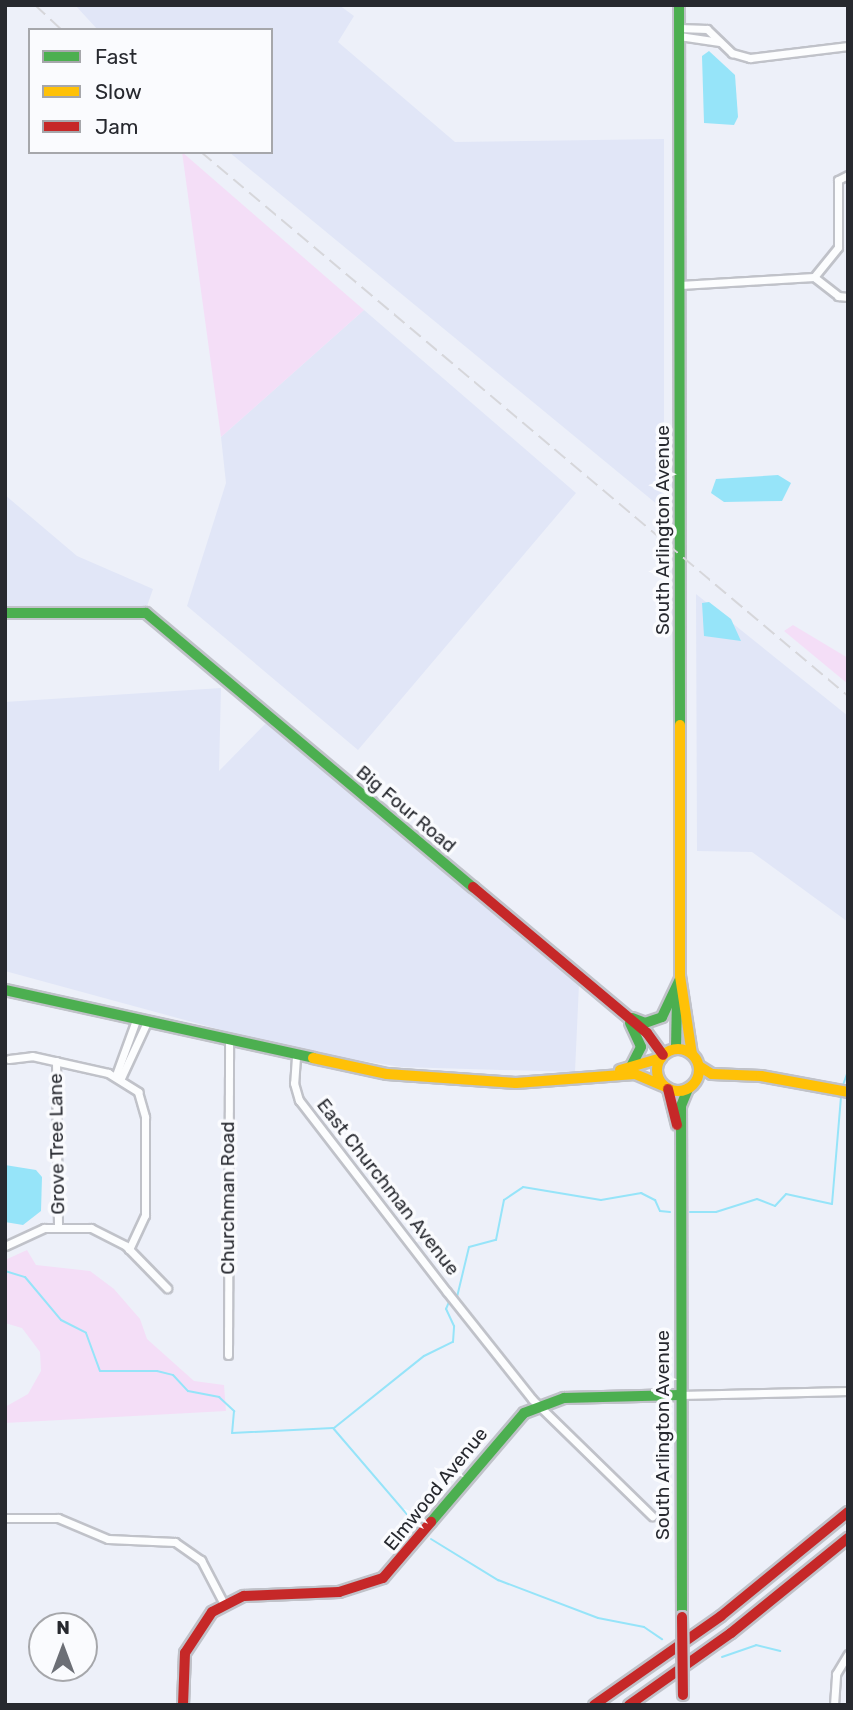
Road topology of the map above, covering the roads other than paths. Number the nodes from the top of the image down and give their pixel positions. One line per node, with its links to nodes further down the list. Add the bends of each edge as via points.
1 (679, 5): 2 (main road, South Arlington Avenue)
2 (679, 32): 3 (street, via 704,36 750,58); 6 (main road, South Arlington Avenue)
3 (848, 46)
4 (848, 175): 5 (street, via 838,180 838,247)
5 (814, 277): 6 (street); 7 (street, via 838,296)
6 (680, 285): 9 (main road, South Arlington Avenue)
7 (848, 297)
8 (5, 613): 12 (main road, Big Four Road, via 143,612)
9 (680, 976): 10 (main road); 17 (main road, South Arlington Avenue)
10 (677, 989): 12 (main road, via 658,1020 645,1023); 16 (main road)
11 (5, 990): 13 (main road)
12 (625, 1015): 14 (main road, Big Four Road); 23 (main road, via 641,1047)
13 (142, 1021): 15 (main road); 24 (street)
14 (647, 1033): 16 (main road, Big Four Road); 19 (main road, Big Four Road)
15 (229, 1041): 18 (main road); 35 (street, Churchman Road)
16 (675, 1049): 17 (main road); 19 (main road)
17 (692, 1054): 22 (main road)
18 (296, 1057): 26 (main road, via 437,1079); 38 (street, East Churchman Avenue, via 294,1083 299,1100)
19 (662, 1057): 23 (main road); 27 (main road, via 658,1075)
20 (9, 1059): 21 (street)
21 (56, 1061): 24 (street); 31 (street, Grove Tree Lane)
22 (699, 1066): 25 (main road, via 712,1074); 28 (main road)
23 (631, 1067): 26 (main road)
24 (118, 1077): 33 (street, via 143,1103 144,1223)
25 (778, 1080): 28 (main road); 29 (main road)
26 (562, 1081): 27 (main road, via 635,1074)
27 (666, 1087): 28 (main road); 30 (main road, South Arlington Avenue)
28 (691, 1087): 30 (main road, South Arlington Avenue, via 681,1106)
29 (848, 1092)
30 (682, 1166): 37 (main road, South Arlington Avenue)
31 (58, 1226): 32 (street); 33 (street, via 91,1228)
32 (5, 1246)
33 (130, 1249): 34 (street)
34 (167, 1288)
35 (228, 1355)
36 (848, 1391): 37 (street)
37 (680, 1395): 38 (main road, via 564,1398); 45 (main road, South Arlington Avenue, bridge)
38 (538, 1405): 40 (street, East Churchman Avenue); 43 (main road, Elmwood Avenue, via 511,1424 383,1578 355,1590 259,1593)
39 (848, 1512): 47 (main road, via 721,1616)
40 (652, 1516)
41 (5, 1518): 43 (street, via 58,1518 108,1539 178,1543 201,1560)
42 (848, 1538): 48 (main road, via 731,1633)
43 (224, 1604): 46 (main road, Elmwood Avenue, via 190,1641)
44 (848, 1654): 49 (street, via 835,1674)
45 (683, 1700)
46 (183, 1705)
47 (594, 1705)
48 (629, 1705)
49 (834, 1705)

